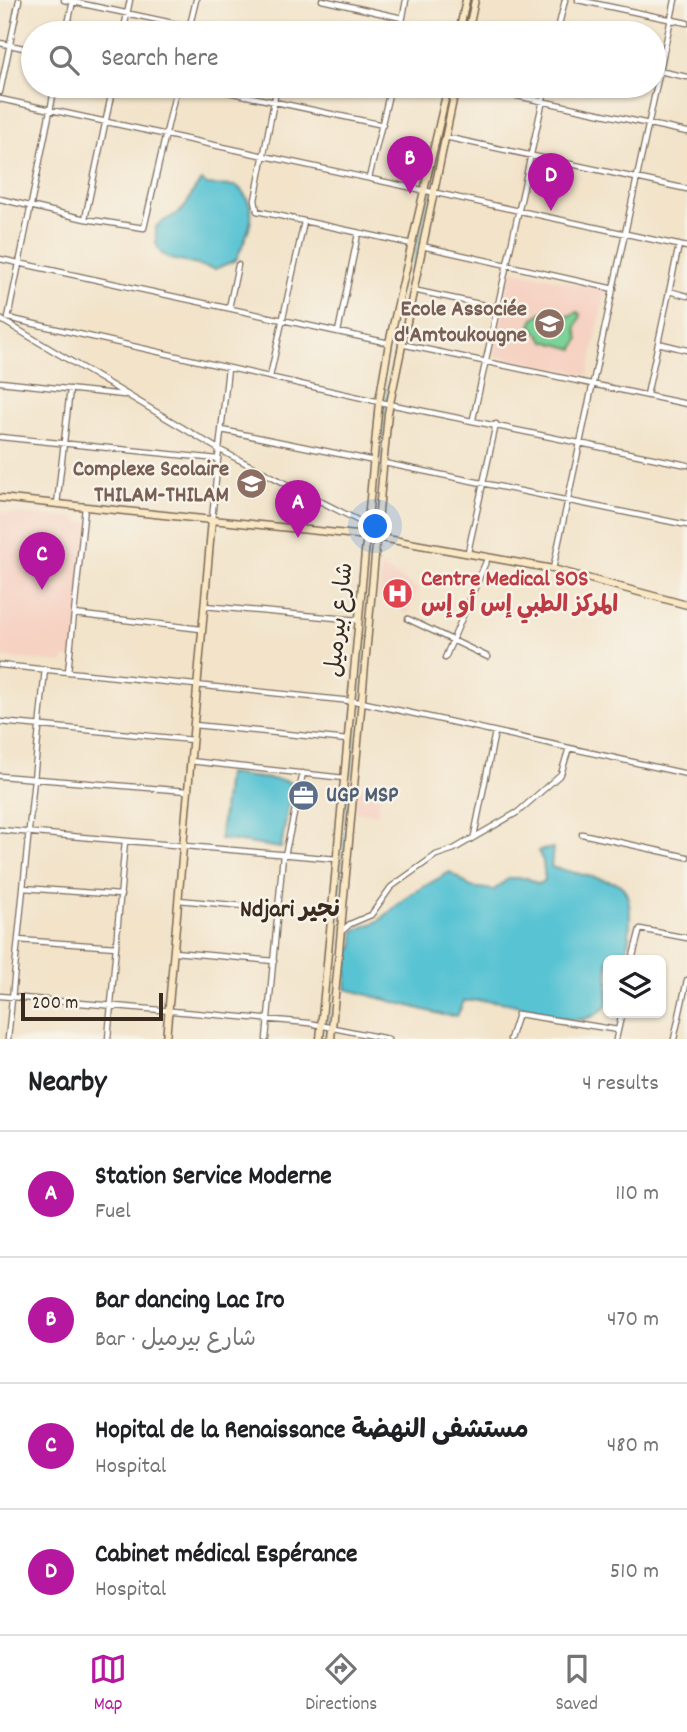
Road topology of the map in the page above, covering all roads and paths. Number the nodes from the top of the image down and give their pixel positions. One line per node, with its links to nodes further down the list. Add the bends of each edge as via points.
1 (19, 0): 27 (street)
2 (64, 0): 12 (street)
3 (130, 0): 13 (street)
4 (196, 0): 19 (street)
5 (322, 0): 14 (street)
6 (406, 0): 14 (street)
7 (466, 0): 21 (street)
8 (475, 0): 22 (street)
9 (565, 0): 23 (street)
10 (578, 0): 15 (street)
11 (675, 0): 15 (street)
12 (73, 1): 13 (street); 16 (street)
13 (127, 15): 17 (street); 18 (street)
14 (402, 18): 20 (street)
15 (671, 20): 24 (street); 26 (street)
16 (69, 21)
17 (126, 21)
18 (152, 21)
19 (191, 21)
20 (402, 21)
21 (462, 21)
22 (471, 21)
23 (560, 21)
24 (687, 23)
25 (0, 43): 27 (street)
26 (666, 44)
27 (10, 45): 28 (street); 31 (street)
28 (21, 47)
29 (666, 73): 30 (street)
30 (687, 78)
31 (0, 92)
32 (53, 98): 46 (street)
33 (111, 98): 47 (street)
34 (175, 98): 51 (street)
35 (256, 98): 44 (street)
36 (275, 98): 44 (street)
37 (389, 98): 49 (street)
38 (445, 98): 58 (street, شارع بيرميل)
39 (453, 98): 52 (street, شارع بيرميل)
40 (524, 98): 45 (street)
41 (543, 98): 45 (street)
42 (655, 98): 48 (street)
43 (0, 99): 46 (street)
44 (274, 102): 49 (street); 53 (street)
45 (542, 102): 48 (street); 54 (street)
46 (51, 110): 47 (street); 61 (street)
47 (106, 120): 51 (street); 63 (street)
48 (650, 124): 50 (street); 56 (street)
49 (383, 125): 55 (street)
50 (687, 132)
51 (167, 135): 53 (street); 63 (street, via 145,228)
52 (444, 137): 54 (street); 59 (street, شارع بيرميل)
53 (264, 155): 55 (street); 64 (street, via 257,211)
54 (531, 155): 56 (street); 62 (street)
55 (369, 178): 58 (street)
56 (638, 178): 57 (street); 66 (street)
57 (687, 189)
58 (423, 190): 59 (street); 67 (street, شارع بيرميل)
59 (432, 191): 62 (street); 69 (street, شارع بيرميل)
60 (0, 199): 61 (street)
61 (32, 207): 63 (street); 72 (street)
62 (518, 211): 66 (street); 74 (street)
63 (85, 219)
64 (304, 222): 65 (street); 83 (street)
65 (358, 234): 67 (street); 84 (street)
66 (626, 236): 68 (street); 75 (street)
67 (412, 244): 85 (street, شارع بيرميل)
68 (679, 245): 70 (street); 77 (street)
69 (422, 246): 74 (street); 76 (street, شارع بيرميل)
70 (687, 247)
71 (0, 258): 72 (street)
72 (19, 264): 79 (street); 82 (street)
73 (239, 265): 79 (street)
74 (506, 266): 75 (street); 80 (street)
75 (614, 289): 93 (street)
76 (413, 290): 80 (street); 87 (street, شارع بيرميل)
77 (668, 291): 78 (street); 86 (street)
78 (687, 296)
79 (229, 308): 83 (street)
80 (498, 308): 89 (street)
81 (0, 319): 82 (street)
82 (7, 320): 90 (street); 95 (street)
83 (282, 320): 84 (street); 91 (street)
84 (338, 332): 85 (street)
85 (389, 343): 97 (street, شارع بيرميل)
86 (658, 343): 88 (street); 96 (street)
87 (401, 344): 89 (street); 98 (street, شارع بيرميل)
88 (687, 350)
89 (487, 362): 93 (street); 100 (street)
90 (228, 368): 91 (street); 102 (street)
91 (270, 377): 97 (street)
92 (0, 382): 94 (street)
93 (593, 384): 96 (street); 104 (street)
94 (70, 389): 95 (street); 105 (street)
95 (128, 395): 106 (street)
96 (647, 395): 99 (street)
97 (379, 401): 98 (street); 108 (street, شارع بيرميل)
98 (389, 404): 100 (street); 109 (street, شارع بيرميل)
99 (687, 404)
100 (473, 419): 101 (street)
101 (496, 424): 104 (street); 111 (street)
102 (222, 430): 106 (street); 108 (street)
103 (0, 437): 105 (street)
104 (581, 442): 110 (street); 113 (street)
105 (64, 443): 107 (street); 114 (street)
106 (220, 450): 107 (street); 117 (street)
107 (218, 459): 116 (street)
108 (374, 461): 117 (street, شارع بيرميل)
109 (384, 463): 111 (street); 118 (street, شارع بيرميل)
110 (687, 466)
111 (484, 482): 113 (street); 122 (street)
112 (0, 498): 114 (street)
113 (569, 500): 119 (street); 124 (street)
114 (57, 504): 115 (street)
115 (85, 507): 116 (street); 127 (street)
116 (212, 519): 120 (street); 126 (street)
117 (368, 524): 118 (street); 120 (street, شارع بيرميل)
118 (377, 525): 121 (street, شارع بيرميل)
119 (687, 525)
120 (367, 535): 121 (street); 129 (street, شارع بيرميل)
121 (376, 537): 122 (street); 138 (street, شارع بيرميل)
122 (468, 552): 123 (street)
123 (488, 557): 124 (street); 131 (street)
124 (553, 569): 125 (street)
125 (687, 605)
126 (203, 606): 129 (street); 130 (street)
127 (74, 614): 130 (street); 136 (street)
128 (408, 618): 131 (street)
129 (358, 620): 138 (street, شارع بيرميل)
130 (201, 629): 137 (street)
131 (453, 639): 132 (street); 133 (street)
132 (488, 657)
133 (445, 658)
134 (0, 665): 135 (street)
135 (45, 669): 136 (street); 141 (street)
136 (68, 672): 137 (street)
137 (197, 685): 138 (street); 140 (street)
138 (356, 702): 142 (street); 144 (street, شارع بيرميل); 166 (street, شارع بيرميل)
139 (0, 722): 141 (street)
140 (194, 725): 143 (street); 144 (street)
141 (39, 726): 143 (street); 151 (street)
142 (495, 732): 145 (street); 156 (street)
143 (192, 740): 146 (street)
144 (348, 740): 150 (street, شارع بيرميل)
145 (569, 748): 148 (street); 156 (street, via 558,778 518,812)
146 (190, 761): 147 (street); 152 (street)
147 (303, 773): 150 (street); 159 (street)
148 (687, 774)
149 (0, 776): 151 (street)
150 (344, 778): 161 (street, شارع بيرميل)
151 (34, 779): 152 (street); 154 (street)
152 (187, 791): 158 (street)
153 (0, 830): 154 (street)
154 (28, 832): 157 (street); 162 (street)
155 (582, 834): 160 (street)
156 (473, 836): 166 (street, via 391,887 371,915)
157 (125, 841): 158 (street); 163 (street)
158 (183, 846): 159 (street); 164 (street)
159 (284, 855): 161 (street); 165 (street)
160 (687, 857)
161 (337, 859): 181 (street, شارع بيرميل)
162 (23, 888): 163 (street); 168 (street)
163 (121, 895): 169 (street)
164 (178, 900): 165 (street); 170 (street)
165 (278, 908): 172 (street)
166 (341, 932): 181 (street, شارع بيرميل)
167 (687, 938): 171 (street, via 640,929)
168 (18, 940): 169 (street); 176 (street)
169 (116, 947): 177 (street)
170 (173, 952): 172 (street); 178 (street)
171 (633, 955)
172 (274, 961): 180 (street)
173 (687, 980): 174 (street)
174 (686, 991): 192 (street)
175 (0, 996): 176 (street)
176 (13, 997): 177 (street); 183 (street)
177 (111, 1006): 178 (street); 184 (street)
178 (168, 1010): 180 (street); 185 (street)
179 (620, 1018): 182 (street)
180 (267, 1019): 181 (street); 186 (street)
181 (327, 1025): 187 (street, شارع بيرميل); 188 (street, شارع بيرميل); 189 (street)
182 (618, 1030): 190 (street, via 518,1014); 191 (street)
183 (8, 1039)
184 (108, 1039)
185 (166, 1039)
186 (266, 1039)
187 (320, 1039)
188 (331, 1039)
189 (388, 1039)
190 (510, 1039)
191 (616, 1039)
192 (674, 1039)

